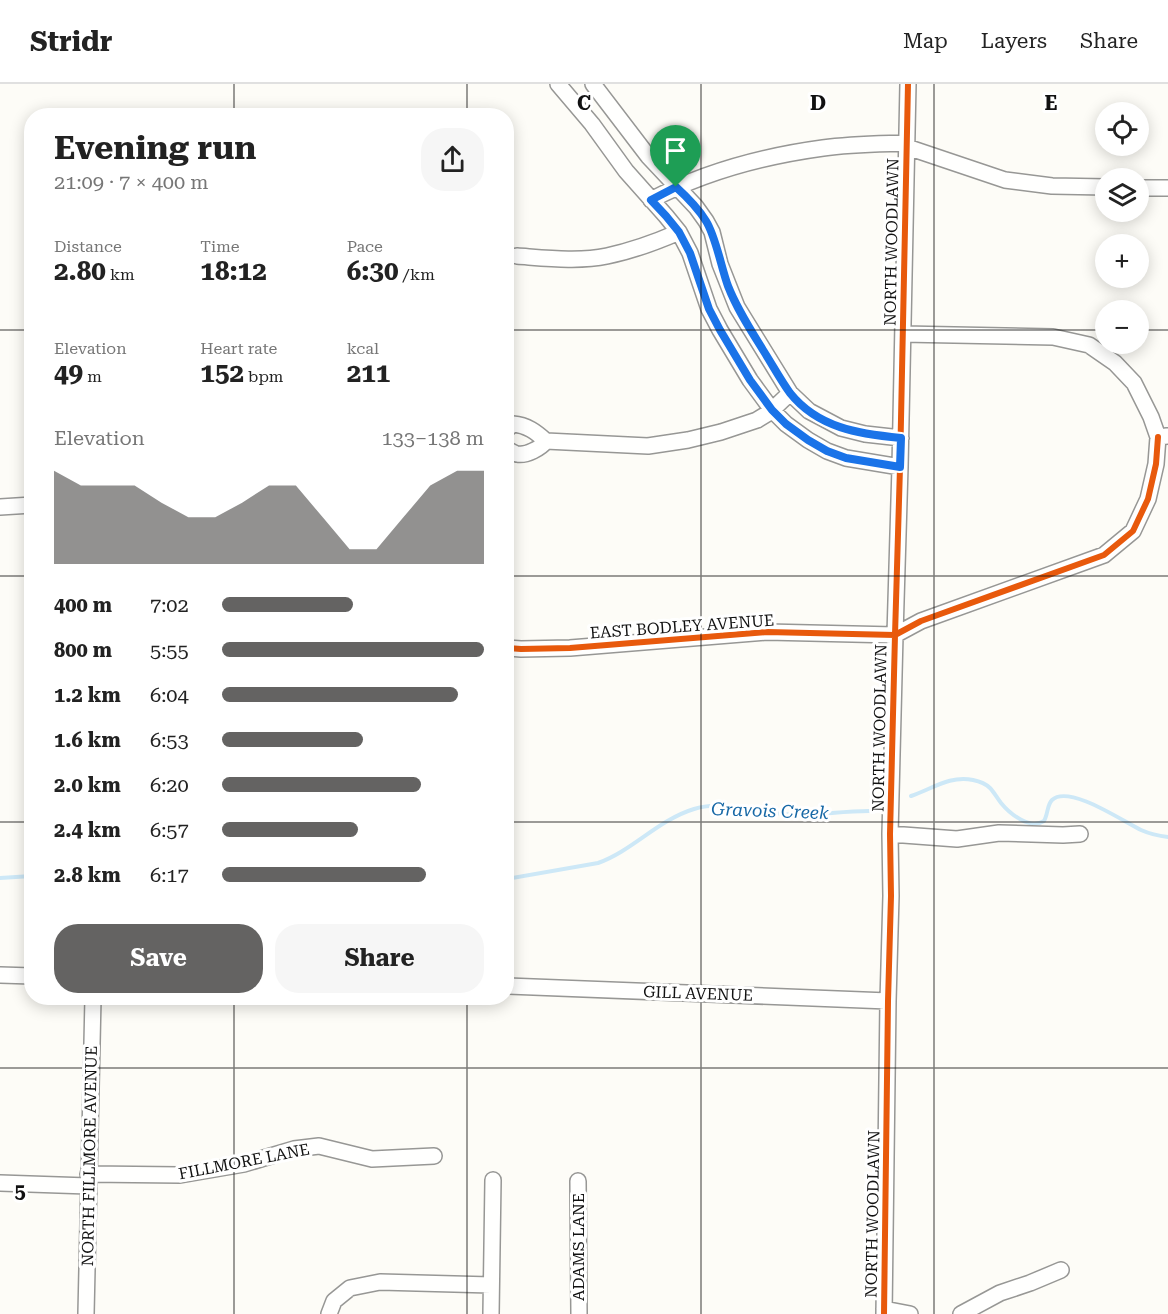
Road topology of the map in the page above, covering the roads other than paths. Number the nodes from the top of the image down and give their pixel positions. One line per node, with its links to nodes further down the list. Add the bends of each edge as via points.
1 (558, 84): 9 (street)
2 (593, 84): 5 (street)
3 (908, 84): 4 (street, NORTH WOODLAWN)
4 (907, 145): 5 (street, via 825,147 770,157); 6 (street, via 1005,180); 12 (street, NORTH WOODLAWN)
5 (676, 187): 9 (street); 13 (street, via 706,221 737,307)
6 (1095, 187)
7 (1149, 188): 8 (street)
8 (1168, 189)
9 (651, 200): 10 (street)
10 (679, 232): 11 (street, via 605,257 562,260); 14 (street, via 709,309)
11 (517, 256)
12 (903, 334): 16 (street, via 1053,337 1089,345 1115,363 1134,383); 17 (street, NORTH WOODLAWN)
13 (790, 393): 14 (street); 17 (street, via 809,411 841,428)
14 (772, 410): 18 (street, via 757,420 721,432 648,446); 20 (street, via 827,451)
15 (514, 424): 18 (street)
16 (1163, 436): 23 (street, via 1148,499 1133,531 1104,555 921,621)
17 (901, 438): 20 (street, NORTH WOODLAWN)
18 (546, 441): 19 (street, via 525,454)
19 (514, 453)
20 (900, 467): 23 (street, NORTH WOODLAWN)
21 (24, 506): 22 (street)
22 (0, 507)
23 (895, 635): 24 (street, EAST BODLEY AVENUE, via 767,632 570,648); 25 (street, NORTH WOODLAWN)
24 (514, 648)
25 (890, 834): 26 (street, via 957,838 999,833); 30 (street, NORTH WOODLAWN)
26 (1080, 834)
27 (0, 975): 28 (street)
28 (24, 976)
29 (514, 986): 30 (street, GILL AVENUE)
30 (888, 1001): 39 (street, NORTH WOODLAWN)
31 (93, 1005): 33 (street, NORTH FILLMORE AVENUE)
32 (434, 1156): 33 (street, FILLMORE LANE, via 372,1159 319,1146 180,1174)
33 (88, 1180): 36 (street, FILLMORE LANE); 40 (street, NORTH FILLMORE AVENUE)
34 (493, 1180): 38 (street)
35 (578, 1181): 43 (street, ADAMS LANE)
36 (0, 1183)
37 (1061, 1270): 45 (street, via 1000,1293)
38 (491, 1285): 41 (street, via 380,1282 350,1288 334,1301); 42 (street)
39 (884, 1312): 44 (street)
40 (86, 1314)
41 (329, 1314)
42 (491, 1314)
43 (579, 1314)
44 (910, 1314)
45 (961, 1314)

